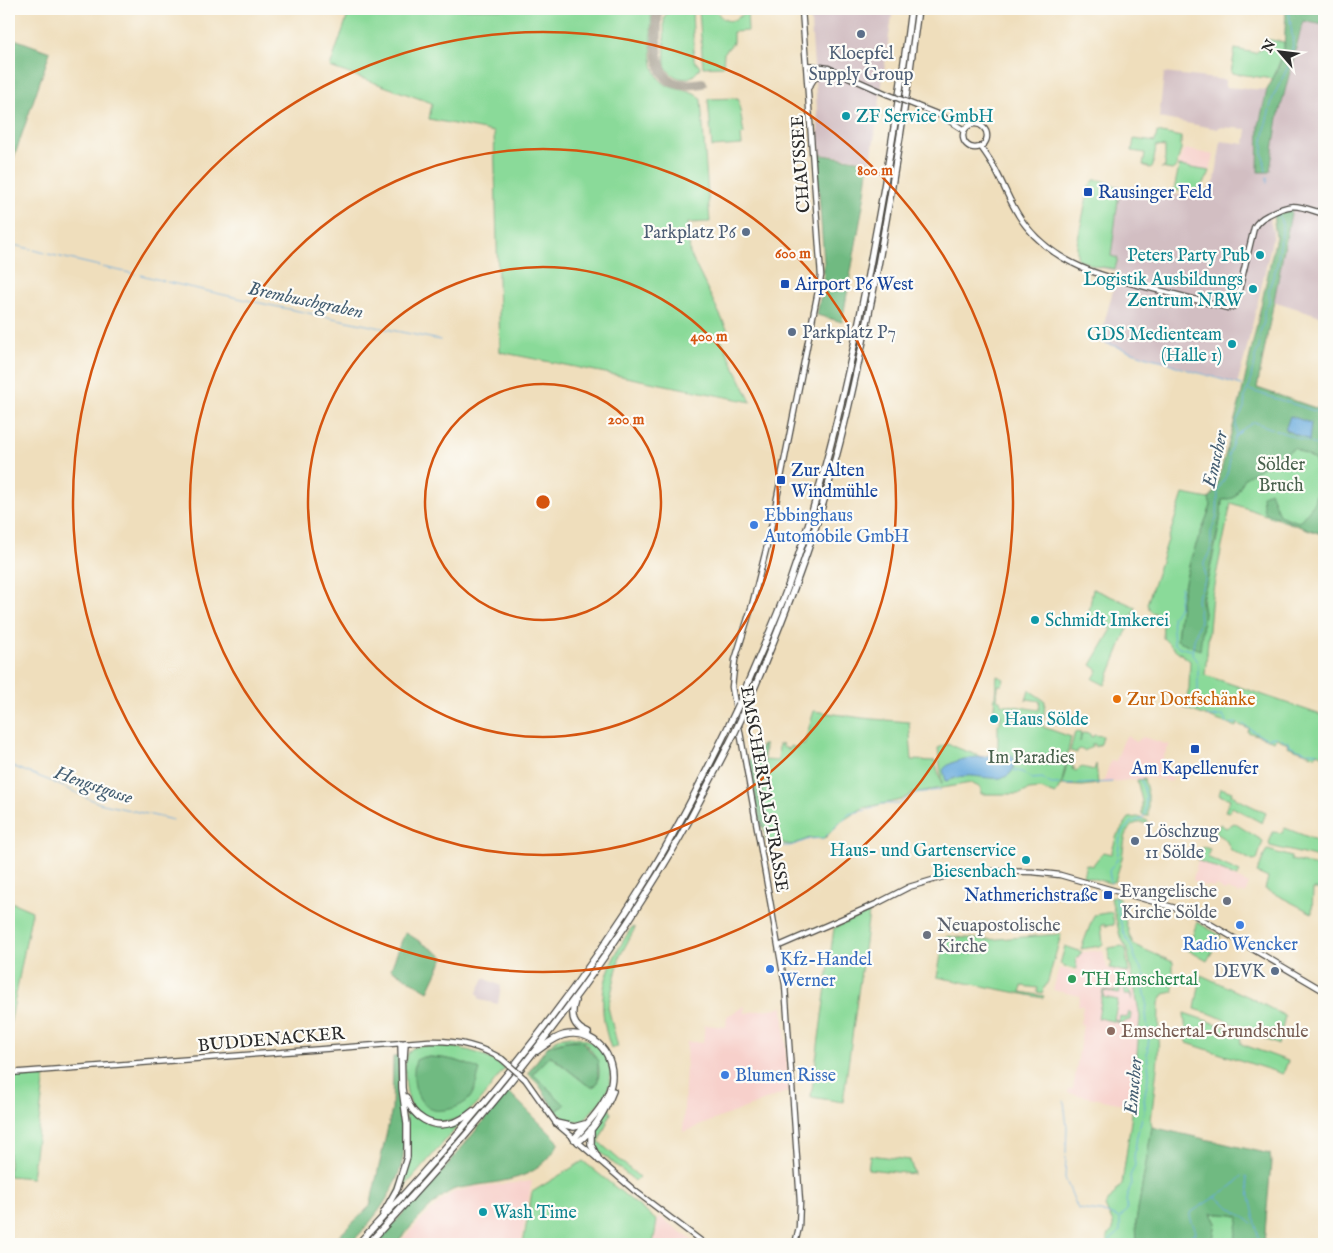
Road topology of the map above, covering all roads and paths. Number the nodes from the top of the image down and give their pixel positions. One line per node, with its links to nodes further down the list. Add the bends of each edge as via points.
1 (802, 9): 4 (main road, CHAUSSEE)
2 (911, 9): 19 (highway, bridge, via 884,192 862,310 813,510 790,580 731,721 693,799 650,874 552,1016)
3 (918, 9): 15 (highway, bridge, via 883,241 848,410 804,562 742,718 698,806 631,918)
4 (807, 65): 5 (main road); 6 (main road, CHAUSSEE)
5 (832, 70): 7 (main road); 9 (main road, bridge, via 942,116)
6 (808, 72): 7 (main road); 8 (main road, CHAUSSEE)
7 (823, 72): 8 (main road)
8 (809, 89): 12 (main road, CHAUSSEE, via 821,263)
9 (964, 130): 10 (main road, via 966,145); 10 (main road, via 973,124 984,128 987,135)
10 (981, 147): 11 (main road, via 1025,225 1036,238 1068,262 1115,279 1228,308 1236,303 1258,222 1291,205)
11 (1324, 214)
12 (814, 316): 13 (main road, EMSCHERTALSTRASSE, via 765,555 732,673 733,702)
13 (779, 946): 14 (main road, via 909,887 945,876 979,871 1041,872 1193,914); 29 (main road, EMSCHERTALSTRASSE, via 788,1016 800,1204)
14 (1324, 991)
15 (576, 996): 17 (highway); 22 (highway, via 572,1010 575,1024 606,1045 615,1070 612,1095)
16 (403, 1043): 18 (main road, BUDDENACKER); 19 (highway, via 405,1091 409,1106 416,1114 432,1123 445,1124 460,1120); 20 (main road, BUDDENACKER, bridge, via 441,1040 462,1042 486,1050 525,1079); 25 (highway, via 402,1088 407,1157 397,1189)
17 (530, 1057): 21 (highway, via 552,1040 570,1034 587,1037 603,1048 611,1064 611,1084 605,1100); 27 (highway, via 435,1171)
18 (9, 1073)
19 (479, 1107): 25 (highway)
20 (556, 1123): 21 (highway, via 574,1127); 23 (main road, BUDDENACKER)
21 (587, 1123): 23 (highway)
22 (592, 1128): 23 (highway); 24 (highway, via 590,1141)
23 (576, 1140): 24 (main road, BUDDENACKER)
24 (599, 1160): 28 (main road, BUDDENACKER)
25 (379, 1222): 26 (highway)
26 (358, 1244)
27 (368, 1244)
28 (705, 1244)
29 (795, 1244)

